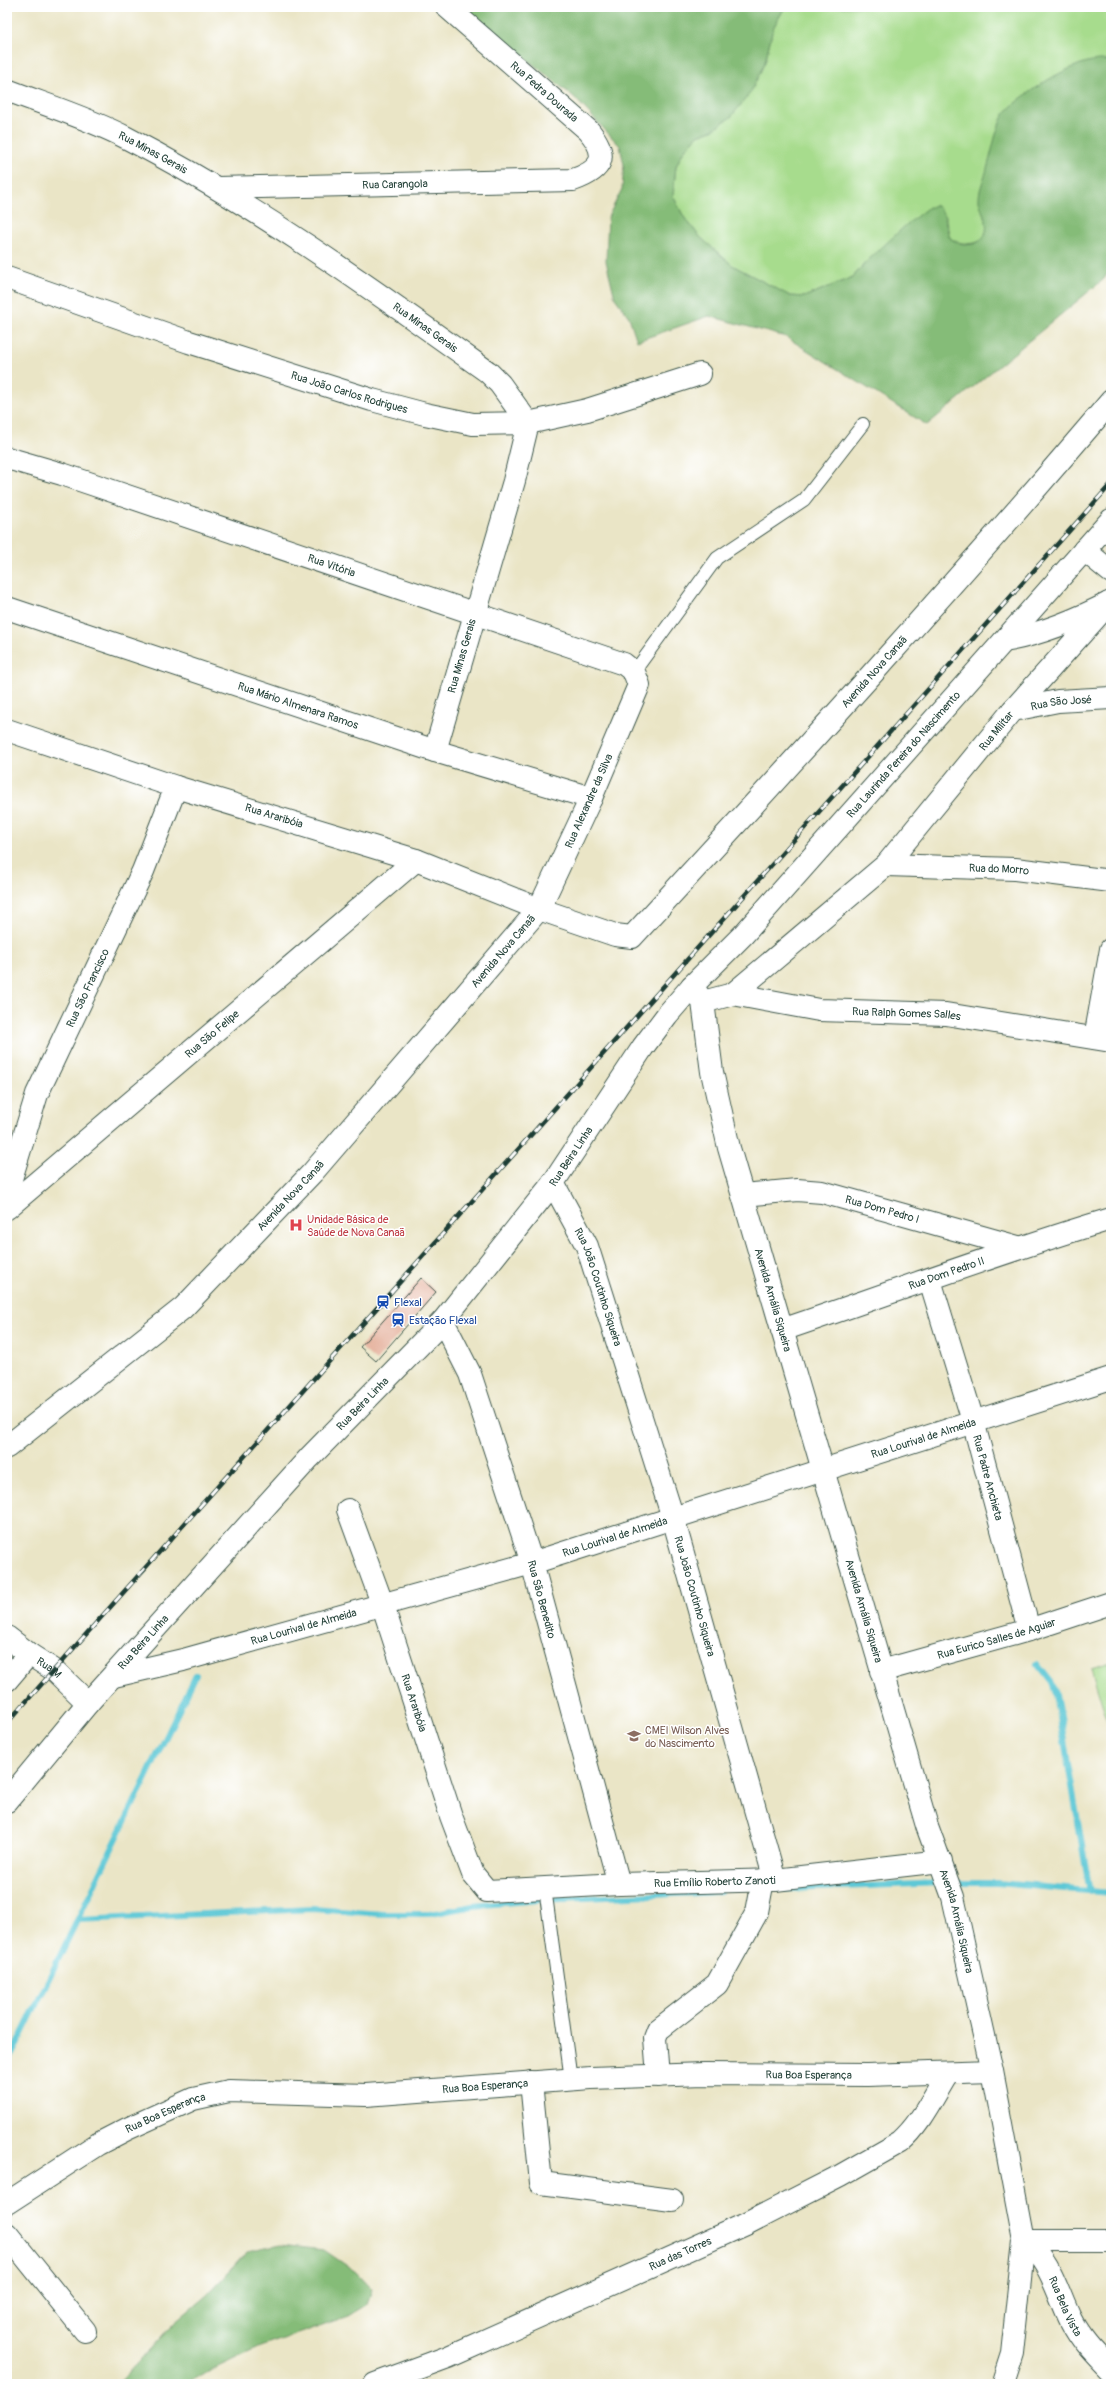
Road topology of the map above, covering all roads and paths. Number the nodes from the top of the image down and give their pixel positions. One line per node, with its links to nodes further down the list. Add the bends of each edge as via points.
1 (448, 7): 3 (street, Rua Pedra Dourada, via 589,131 598,142 602,156 598,167 590,174)
2 (7, 90): 4 (street, Rua Minas Gerais, via 124,136)
3 (573, 180): 4 (street, Rua Carangola)
4 (217, 188): 8 (street, Rua Minas Gerais, via 375,291 488,372 500,384)
5 (7, 278): 8 (street, Rua João Carlos Rodrigues, via 189,342 372,400 473,424)
6 (700, 374): 8 (street, Rua João Carlos Rodrigues, via 587,410)
7 (1111, 401): 29 (street, Avenida Nova Canaã, via 997,535)
8 (528, 424): 16 (street, Rua Minas Gerais, via 514,481)
9 (863, 424): 18 (lane, via 804,500 717,558)
10 (7, 458): 16 (street, Rua Vitória, via 62,474)
11 (1111, 520): 12 (street, Rua Laurinda Pereira do Nascimento)
12 (1084, 550): 13 (street); 17 (street, Rua Laurinda Pereira do Nascimento)
13 (1111, 572)
14 (1110, 602): 17 (street, via 1063,626); 20 (street, Rua Militar)
15 (7, 608): 22 (street, Rua Mário Almenara Ramos)
16 (474, 613): 18 (street, Rua Vitória, via 624,664); 22 (street, Rua Minas Gerais)
17 (1004, 641): 31 (street, Rua Laurinda Pereira do Nascimento, via 743,935)
18 (636, 682): 24 (street, Rua Alexandre da Silva)
19 (1111, 698): 20 (street, Rua São José, via 1058,701)
20 (1013, 710): 26 (street, Rua Militar)
21 (7, 730): 23 (street, Rua Araribóia)
22 (435, 751): 24 (street, Rua Mário Almenara Ramos)
23 (176, 786): 25 (street, Rua Araribóia); 35 (street, Rua São Francisco, via 143,871 37,1094)
24 (591, 798): 28 (street, Rua Alexandre da Silva)
25 (416, 860): 28 (street, Rua Araribóia); 37 (street, Rua São Felipe)
26 (886, 865): 27 (street, Rua do Morro, via 1015,869); 32 (street, Rua Militar)
27 (1111, 881)
28 (539, 909): 29 (street, Rua Araribóia, via 615,935); 45 (street, Avenida Nova Canaã, via 313,1172 183,1308)
29 (632, 937)
30 (1111, 949): 33 (street)
31 (698, 994): 32 (street, Rua Ralph Gomes Salles); 34 (street, Rua Beira Linha, via 643,1047); 36 (street, Avenida Amália Siqueira, via 729,1148)
32 (733, 994): 33 (street, Rua Ralph Gomes Salles, via 819,1010 946,1014)
33 (1103, 1040)
34 (553, 1183): 41 (street, Rua Beira Linha); 48 (street, Rua João Coutinho Siqueira, via 587,1246)
35 (7, 1192)
36 (744, 1195): 39 (street, Rua Dom Pedro I, via 797,1190 822,1192); 42 (street, Avenida Amália Siqueira)
37 (7, 1208)
38 (1111, 1219): 39 (street, Rua Dom Pedro II)
39 (1018, 1247): 40 (street, Rua Dom Pedro II)
40 (930, 1280): 42 (street, Rua Dom Pedro II); 44 (street, Rua Padre Anchieta)
41 (443, 1321): 49 (street, Rua São Benedito, via 470,1374); 56 (street, Rua Beira Linha, via 309,1458)
42 (782, 1330): 46 (street, Avenida Amália Siqueira)
43 (1111, 1378): 44 (street, Rua Lourival de Almeida)
44 (973, 1421): 46 (street, Rua Lourival de Almeida); 52 (street, Rua Padre Anchieta)
45 (7, 1447)
46 (823, 1470): 48 (street, Rua Lourival de Almeida); 55 (street, Avenida Amália Siqueira)
47 (348, 1510): 50 (street, Rua Araribóia)
48 (673, 1518): 49 (street, Rua Lourival de Almeida); 61 (street, Rua João Coutinho Siqueira)
49 (532, 1563): 50 (street, Rua Lourival de Almeida); 62 (street, Rua São Benedito)
50 (382, 1603): 56 (street, Rua Lourival de Almeida, via 183,1660); 64 (street, Rua Araribóia, via 451,1816 473,1874)
51 (1111, 1603): 52 (street, Rua Eurico Salles de Aguiar)
52 (1030, 1630): 55 (street, Rua Eurico Salles de Aguiar)
53 (7, 1637): 54 (street, Rua M)
54 (29, 1654): 57 (street); 58 (street, Rua M, via 54,1670)
55 (881, 1671): 60 (street, Avenida Amália Siqueira, via 927,1826)
56 (114, 1676): 58 (street, Rua Beira Linha)
57 (7, 1680)
58 (88, 1702): 59 (street, Rua Beira Linha)
59 (7, 1801)
60 (942, 1865): 61 (street, Rua Emílio Roberto Zanoti); 65 (street, Avenida Amália Siqueira, via 953,1897)
61 (769, 1880): 62 (street, Rua Emílio Roberto Zanoti); 67 (street, via 756,1912 717,1984 658,2030 655,2038)
62 (619, 1884): 63 (street, Rua Emílio Roberto Zanoti)
63 (545, 1888): 64 (street, Rua Emílio Roberto Zanoti); 68 (lane)
64 (487, 1891)
65 (992, 2071): 66 (street, Rua Boa Esperança); 73 (street, Avenida Amália Siqueira)
66 (948, 2073): 67 (street, Rua Boa Esperança); 77 (street, Rua das Torres, via 919,2122 908,2135 840,2176 692,2248 448,2357)
67 (658, 2076): 68 (street, Rua Boa Esperança)
68 (571, 2080): 69 (street, Rua Boa Esperança)
69 (531, 2082): 70 (street, via 541,2183); 71 (street, Rua Boa Esperança, via 366,2095 229,2090 193,2099 105,2140)
70 (672, 2200)
71 (7, 2203)
72 (7, 2234): 75 (street)
73 (1024, 2240): 74 (street); 76 (street, Rua Bela Vista, via 1038,2252 1048,2266 1071,2321 1082,2340); 78 (street, Avenida Amália Siqueira, via 1012,2353)
74 (1111, 2240)
75 (85, 2331)
76 (1111, 2371)
77 (375, 2384)
78 (1002, 2384)

